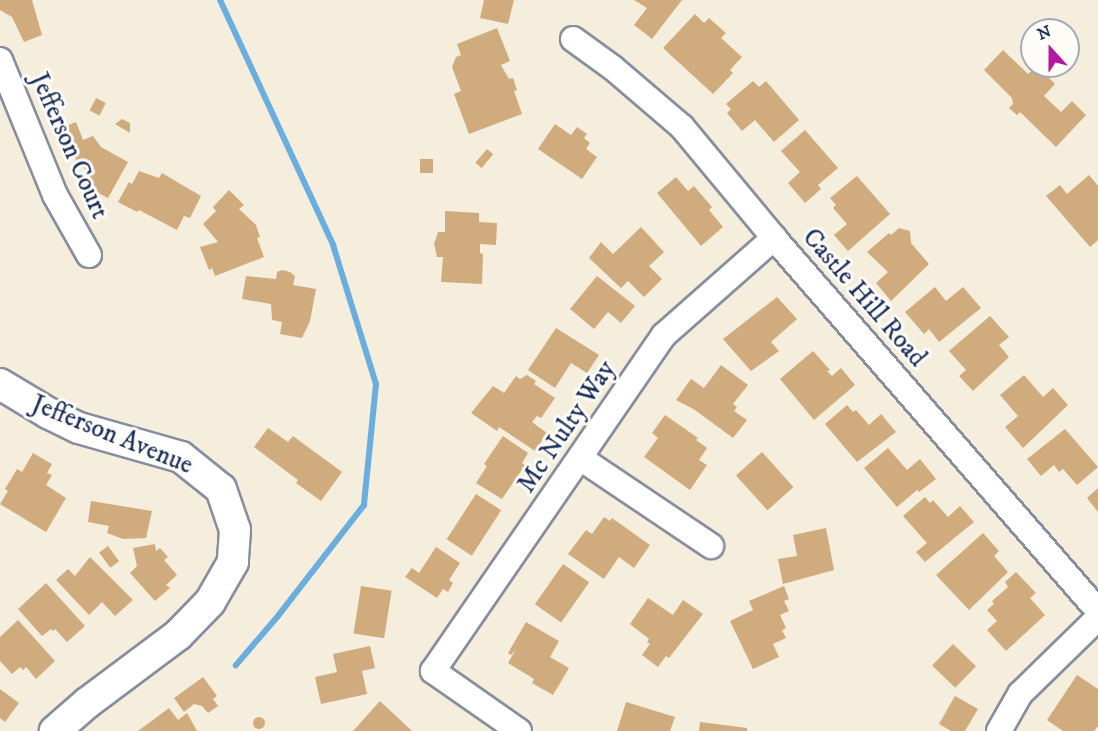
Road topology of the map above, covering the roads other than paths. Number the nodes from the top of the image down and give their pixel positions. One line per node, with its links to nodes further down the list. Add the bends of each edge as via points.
1 (573, 39): 3 (street, Castle Hill Road, via 682,127)
2 (0, 60): 4 (street, Jefferson Court, via 55,195)
3 (774, 238): 6 (street, Mc Nulty Way, via 664,335); 8 (street, Castle Hill Road)
4 (89, 255)
5 (0, 384): 10 (street, Jefferson Avenue, via 79,428 181,457 222,489 236,530 232,562 210,602 178,635)
6 (580, 458): 7 (street); 11 (street, Mc Nulty Way, via 433,671)
7 (711, 546)
8 (1098, 611)
9 (1098, 618): 12 (street, via 1020,694)
10 (55, 731)
11 (519, 731)
12 (999, 731)

